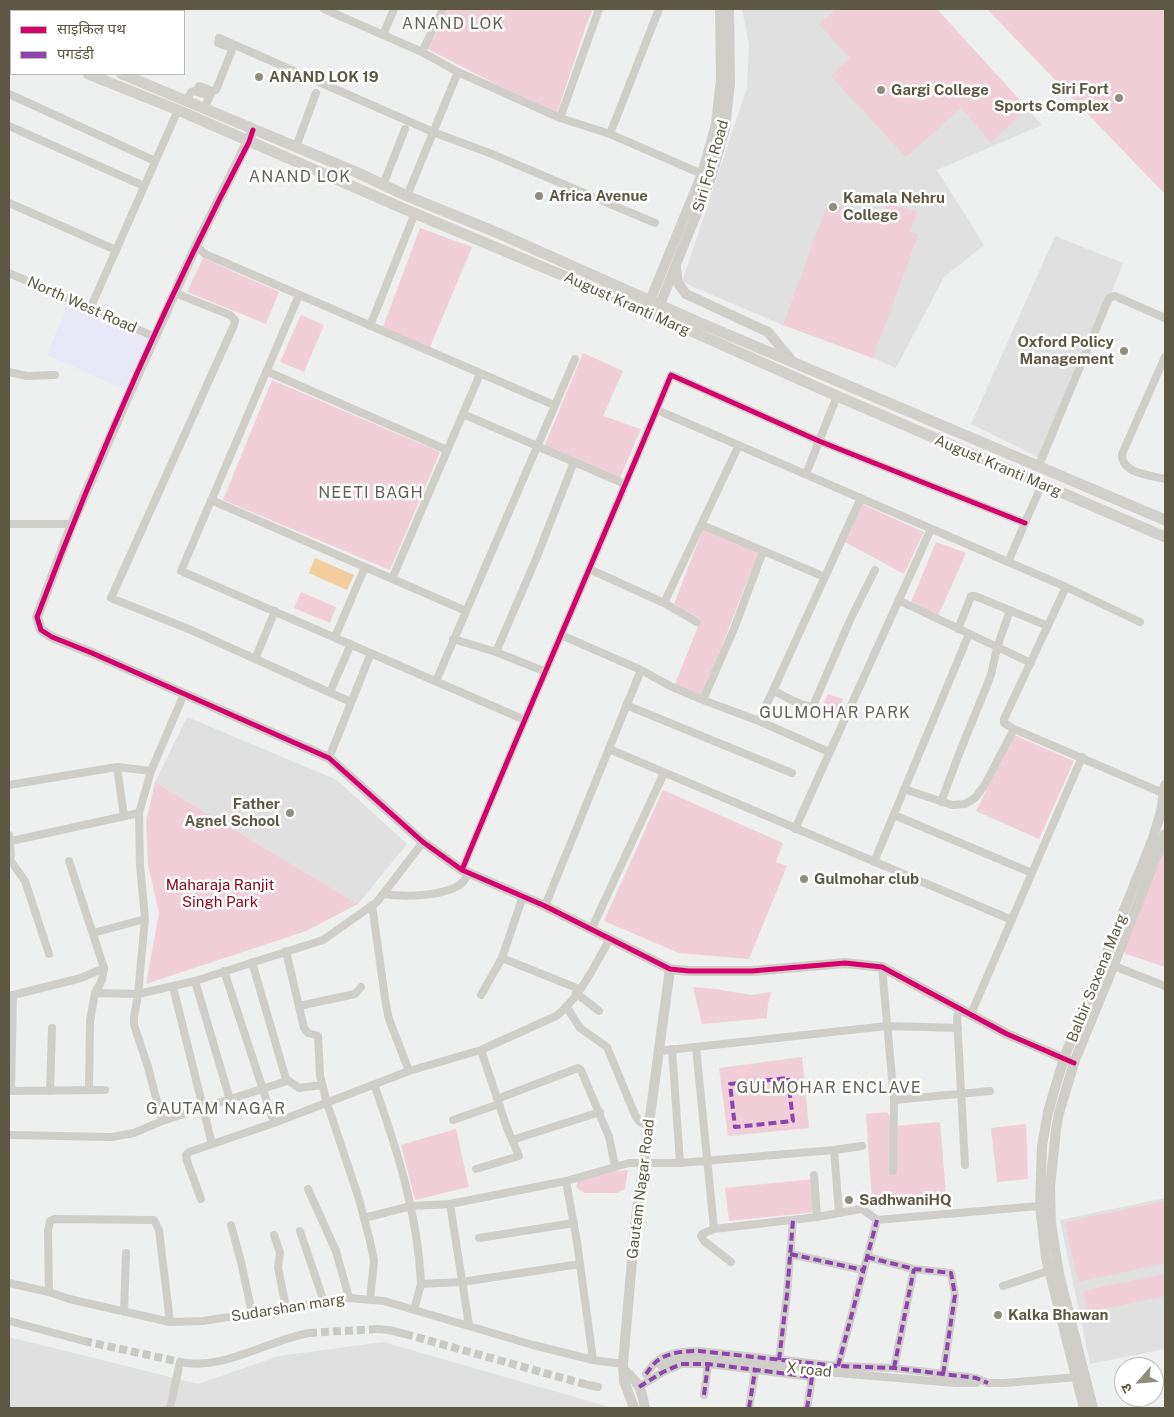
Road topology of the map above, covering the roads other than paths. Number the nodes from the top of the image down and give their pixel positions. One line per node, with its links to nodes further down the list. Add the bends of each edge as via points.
1 (324, 9): 8 (street)
2 (394, 9): 9 (street)
3 (443, 9): 10 (street)
4 (599, 9): 20 (street)
5 (659, 9): 25 (street)
6 (720, 9): 29 (street, Siri Fort Road, via 721,79 716,124)
7 (729, 9): 38 (street, Siri Fort Road, via 730,83 725,129 711,178)
8 (342, 12): 9 (street)
9 (383, 35): 10 (street)
10 (422, 52): 11 (street)
11 (458, 72): 20 (street); 24 (street)
12 (90, 75): 19 (main road, August Kranti Marg)
13 (124, 75): 17 (main road, August Kranti Marg)
14 (316, 93): 27 (street)
15 (9, 94): 28 (street)
16 (211, 94): 17 (street, via 199,86); 18 (street); 24 (street, via 216,90 232,50 219,40)
17 (187, 100): 18 (main road, August Kranti Marg)
18 (204, 108): 23 (main road, August Kranti Marg)
19 (178, 110): 26 (main road, August Kranti Marg); 28 (street)
20 (560, 118): 25 (street)
21 (9, 126): 31 (street)
22 (405, 129): 30 (street)
23 (254, 130): 26 (street); 27 (main road, August Kranti Marg)
24 (433, 132): 32 (street); 35 (street)
25 (610, 134): 29 (street)
26 (249, 142): 34 (main road, August Kranti Marg); 36 (street)
27 (296, 148): 30 (main road, August Kranti Marg)
28 (155, 161): 31 (street)
29 (702, 174): 42 (street, Siri Fort Road)
30 (383, 185): 32 (main road, August Kranti Marg)
31 (144, 186): 37 (street)
32 (407, 196): 42 (main road, August Kranti Marg, via 498,233)
33 (9, 202): 37 (street)
34 (416, 213): 42 (main road, August Kranti Marg); 45 (street)
35 (655, 223)
36 (196, 246): 40 (street); 41 (street, via 205,254)
37 (116, 250): 43 (street)
38 (675, 267): 42 (street, Siri Fort Road); 49 (street, via 678,283 686,294 768,332)
39 (9, 273): 43 (street, North West Road)
40 (175, 293): 46 (street); 102 (street, via 230,315 235,320 234,325 111,598)
41 (299, 295): 45 (street); 50 (street)
42 (653, 308): 49 (main road, August Kranti Marg); 54 (main road, August Kranti Marg)
43 (90, 309): 46 (street, North West Road)
44 (1165, 318): 63 (street, via 1115,296 1109,298)
45 (370, 326): 52 (street)
46 (154, 337): 73 (street)
47 (1165, 357): 65 (street, via 1122,454 1125,465 1132,470)
48 (575, 358): 55 (street)
49 (793, 362): 63 (main road, August Kranti Marg)
50 (266, 371): 61 (street); 69 (street)
51 (9, 372): 53 (street, via 27,376)
52 (480, 374): 55 (street); 57 (street)
53 (55, 375)
54 (837, 396): 58 (street); 67 (main road, August Kranti Marg)
55 (554, 405): 60 (street)
56 (657, 410): 58 (street, via 671,375); 59 (street); 66 (street)
57 (463, 414): 60 (street); 61 (street)
58 (819, 441): 64 (street); 71 (street)
59 (739, 445): 64 (street); 74 (street)
60 (536, 446): 62 (street); 89 (street)
61 (448, 450): 83 (street)
62 (574, 462): 66 (street); 100 (street)
63 (1038, 467): 70 (main road, August Kranti Marg)
64 (806, 474): 68 (street)
65 (1165, 479)
66 (625, 484): 80 (street)
67 (1042, 484): 71 (street); 76 (main road, August Kranti Marg)
68 (861, 498): 75 (street); 82 (street)
69 (211, 500): 79 (street); 88 (street, via 181,571)
70 (1165, 520)
71 (1025, 523): 78 (street)
72 (9, 524): 73 (street)
73 (72, 524): 109 (street, via 37,618 40,630)
74 (702, 525): 77 (street); 86 (street)
75 (930, 529): 78 (street); 85 (street)
76 (1165, 538)
77 (763, 551): 82 (street); 110 (street)
78 (1008, 562): 84 (street)
79 (365, 567): 83 (street); 96 (street)
80 (589, 569): 86 (street); 95 (street)
81 (875, 570): 107 (street, via 813,706)
82 (825, 577): 107 (street)
83 (392, 579): 89 (street)
84 (1066, 587): 91 (street); 92 (street)
85 (898, 600): 93 (street); 117 (street)
86 (664, 603): 90 (street)
87 (1010, 610): 92 (street); 93 (street, via 971,596); 99 (street)
88 (275, 611): 96 (street); 102 (street)
89 (466, 611): 97 (street)
90 (697, 622)
91 (1140, 622)
92 (1048, 626): 103 (street)
93 (958, 629): 94 (street)
94 (969, 634): 99 (street); 125 (street)
95 (561, 635): 104 (street); 105 (street)
96 (335, 637): 98 (street)
97 (453, 639): 100 (street); 106 (street)
98 (351, 644): 101 (street); 108 (street)
99 (998, 648): 103 (street); 127 (street, via 991,675)
100 (496, 652): 105 (street)
101 (371, 653): 106 (street); 111 (street)
102 (255, 659): 108 (street)
103 (1031, 663): 115 (street, via 1004,719 1004,723)
104 (640, 670): 110 (street); 112 (street)
105 (546, 672): 113 (street)
106 (436, 681): 113 (street)
107 (773, 690): 114 (street)
108 (330, 692): 111 (street)
109 (184, 694): 119 (street); 121 (street)
110 (703, 700): 114 (street)
111 (351, 702): 119 (street)
112 (626, 705): 116 (street); 123 (street)
113 (525, 720): 138 (street)
114 (759, 722): 117 (street)
115 (1014, 729): 118 (street); 127 (street, via 975,798 965,804)
116 (609, 749): 122 (street); 143 (street)
117 (829, 752): 131 (street)
118 (1082, 757): 126 (street); 139 (street)
119 (329, 758): 134 (street)
120 (117, 767): 121 (street); 124 (street); 130 (street)
121 (151, 771): 128 (street)
122 (664, 772): 131 (street); 146 (street)
123 (792, 773)
124 (9, 785)
125 (904, 789): 127 (street); 129 (street)
126 (1165, 791): 153 (street, Balbir Saxena Marg, via 1152,841)
127 (941, 802)
128 (139, 814): 130 (street); 144 (street)
129 (894, 815): 137 (street); 139 (street)
130 (124, 816): 133 (street)
131 (795, 829): 137 (street)
132 (1165, 834): 153 (street, Balbir Saxena Marg)
133 (10, 838): 135 (street)
134 (423, 842): 138 (street); 140 (street)
135 (9, 861): 150 (street, via 25,881)
136 (69, 861): 147 (street)
137 (874, 862): 145 (street)
138 (466, 871): 140 (street, via 463,882 442,892); 141 (street)
139 (1032, 873): 145 (street)
140 (383, 894): 142 (street)
141 (523, 896): 143 (street); 151 (street)
142 (372, 905): 149 (street, via 323,940); 180 (street, via 389,1019)
143 (545, 906): 146 (street)
144 (145, 918): 147 (street); 164 (street)
145 (1012, 920): 171 (street)
146 (591, 930): 148 (street)
147 (94, 933): 155 (street)
148 (610, 939): 156 (street); 162 (street)
149 (286, 951): 152 (street); 167 (street)
150 (49, 954)
151 (502, 958): 162 (street); 166 (street)
152 (252, 962): 157 (street); 181 (street)
153 (1109, 964): 160 (street); 179 (street, Balbir Saxena Marg)
154 (882, 967): 156 (street, via 844,963 752,972); 169 (street); 172 (street)
155 (104, 968): 163 (street); 165 (street, via 81,978)
156 (670, 969): 178 (street, Gautam Nagar Road)
157 (224, 971): 158 (street); 184 (street)
158 (195, 981): 159 (street); 191 (street)
159 (173, 986): 164 (street); 195 (street)
160 (1165, 986)
161 (361, 987): 167 (street, via 355,994)
162 (578, 991): 168 (street); 170 (street)
163 (95, 993): 164 (street); 185 (street, via 90,1021)
164 (138, 994): 198 (street, via 134,1025)
165 (11, 995): 187 (street)
166 (480, 995)
167 (299, 1006): 183 (street, via 304,1028 318,1036)
168 (566, 1006): 177 (street, via 556,1016); 200 (street, via 580,1028 606,1047 635,1116)
169 (961, 1008): 171 (street); 174 (street, via 957,1017)
170 (599, 1011)
171 (972, 1014): 179 (street, via 1007,1034)
172 (887, 1026): 174 (street); 175 (street); 192 (street)
173 (52, 1028): 188 (street)
174 (958, 1028): 190 (street)
175 (696, 1047): 176 (street); 206 (street)
176 (672, 1049): 178 (street); 208 (street)
177 (482, 1050): 180 (street); 193 (street)
178 (659, 1051): 200 (street, Gautam Nagar Road)
179 (1069, 1061): 219 (street, Balbir Saxena Marg, via 1045,1128 1042,1146)
180 (409, 1071): 182 (street)
181 (288, 1081): 183 (street, via 303,1089); 184 (street)
182 (374, 1084): 194 (street); 218 (street)
183 (322, 1085): 194 (street)
184 (263, 1089): 191 (street); 199 (street)
185 (89, 1090): 186 (street); 188 (street)
186 (105, 1090)
187 (10, 1091): 188 (street)
188 (50, 1091)
189 (990, 1091): 190 (street)
190 (962, 1093): 192 (street); 209 (street)
191 (230, 1100): 195 (street)
192 (894, 1100): 212 (street)
193 (498, 1101): 196 (street, via 578,1068); 197 (street); 202 (street)
194 (327, 1102): 199 (street); 222 (street)
195 (203, 1108): 198 (street); 203 (street)
196 (600, 1112): 202 (street); 210 (street)
197 (452, 1120)
198 (162, 1121): 201 (street, via 112,1137)
199 (274, 1122): 203 (street)
200 (649, 1127): 207 (street, Gautam Nagar Road)
201 (9, 1135)
202 (512, 1140): 211 (street, via 519,1156)
203 (212, 1144): 216 (street, via 186,1155)
204 (862, 1146): 205 (street)
205 (834, 1150): 206 (street); 220 (street)
206 (707, 1160): 208 (street); 227 (street)
207 (644, 1162): 208 (street); 210 (street); 262 (street, Gautam Nagar Road)
208 (680, 1163)
209 (965, 1165)
210 (615, 1166): 214 (street)
211 (476, 1169)
212 (893, 1170)
213 (814, 1175): 221 (street)
214 (566, 1182): 217 (street); 225 (street)
215 (308, 1189): 244 (street, via 336,1250)
216 (201, 1199)
217 (450, 1204): 218 (street); 239 (street)
218 (412, 1206): 222 (street); 241 (street)
219 (1045, 1206): 224 (street); 238 (street, Balbir Saxena Marg); 267 (street, Balbir Saxena Marg)
220 (839, 1213): 221 (street); 224 (street, via 861,1209)
221 (817, 1217): 223 (street)
222 (364, 1218): 245 (street, via 374,1261)
223 (793, 1220): 227 (street); 232 (street)
224 (877, 1220): 233 (street)
225 (574, 1224): 230 (street); 235 (street)
226 (231, 1225): 250 (street)
227 (714, 1229): 234 (street, via 704,1232 702,1238)
228 (300, 1231): 246 (street)
229 (274, 1235): 247 (street, via 280,1253 278,1267)
230 (479, 1238)
231 (126, 1253): 249 (street)
232 (790, 1254): 236 (street); 259 (street)
233 (867, 1257): 236 (street); 237 (street)
234 (731, 1262)
235 (580, 1264): 239 (street); 258 (street)
236 (863, 1270): 261 (street)
237 (914, 1270): 263 (street); 266 (street, via 951,1273 955,1295)
238 (1048, 1272): 242 (street); 267 (street, Balbir Saxena Marg)
239 (462, 1282): 241 (street); 253 (street)
240 (9, 1283): 243 (street, Sudarshan marg)
241 (421, 1284): 248 (street)
242 (1003, 1286)
243 (49, 1292): 249 (street, Sudarshan marg); 252 (street, via 50,1221 154,1220 159,1230)
244 (349, 1298): 245 (street, Sudarshan marg); 246 (street, Sudarshan marg)
245 (370, 1300): 248 (street, Sudarshan marg)
246 (324, 1302): 247 (street, Sudarshan marg)
247 (286, 1308): 250 (street, Sudarshan marg)
248 (414, 1310): 253 (street, Sudarshan marg)
249 (124, 1312): 252 (street, Sudarshan marg)
250 (252, 1314): 252 (street, Sudarshan marg)
251 (9, 1321): 257 (street)
252 (170, 1322)
253 (469, 1325): 258 (street, Sudarshan marg)
254 (377, 1329): 256 (street)
255 (308, 1333): 273 (street, via 219,1362 180,1362)
256 (405, 1334)
257 (84, 1341)
258 (594, 1360): 262 (street, Sudarshan marg)
259 (779, 1360): 261 (street); 265 (street, via 687,1351 657,1361)
260 (708, 1364): 264 (street); 270 (street, via 681,1364); 272 (street)
261 (838, 1366): 263 (street)
262 (623, 1367): 270 (street); 274 (street, Gautam Nagar Road, via 624,1381)
263 (894, 1368): 266 (street)
264 (755, 1371): 276 (street); 277 (street, via 812,1377)
265 (646, 1374): 268 (street, X road, via 670,1360 694,1358 814,1371); 270 (street, X road)
266 (943, 1375): 268 (street, via 976,1378)
267 (1080, 1377): 268 (street); 278 (street, Balbir Saxena Marg); 279 (street, Balbir Saxena Marg)
268 (988, 1383)
269 (588, 1384): 271 (street)
270 (638, 1384): 275 (street)
271 (598, 1388)
272 (704, 1395)
273 (170, 1408)
274 (634, 1408)
275 (645, 1408)
276 (749, 1408)
277 (807, 1408)
278 (1084, 1408)
279 (1093, 1408)

